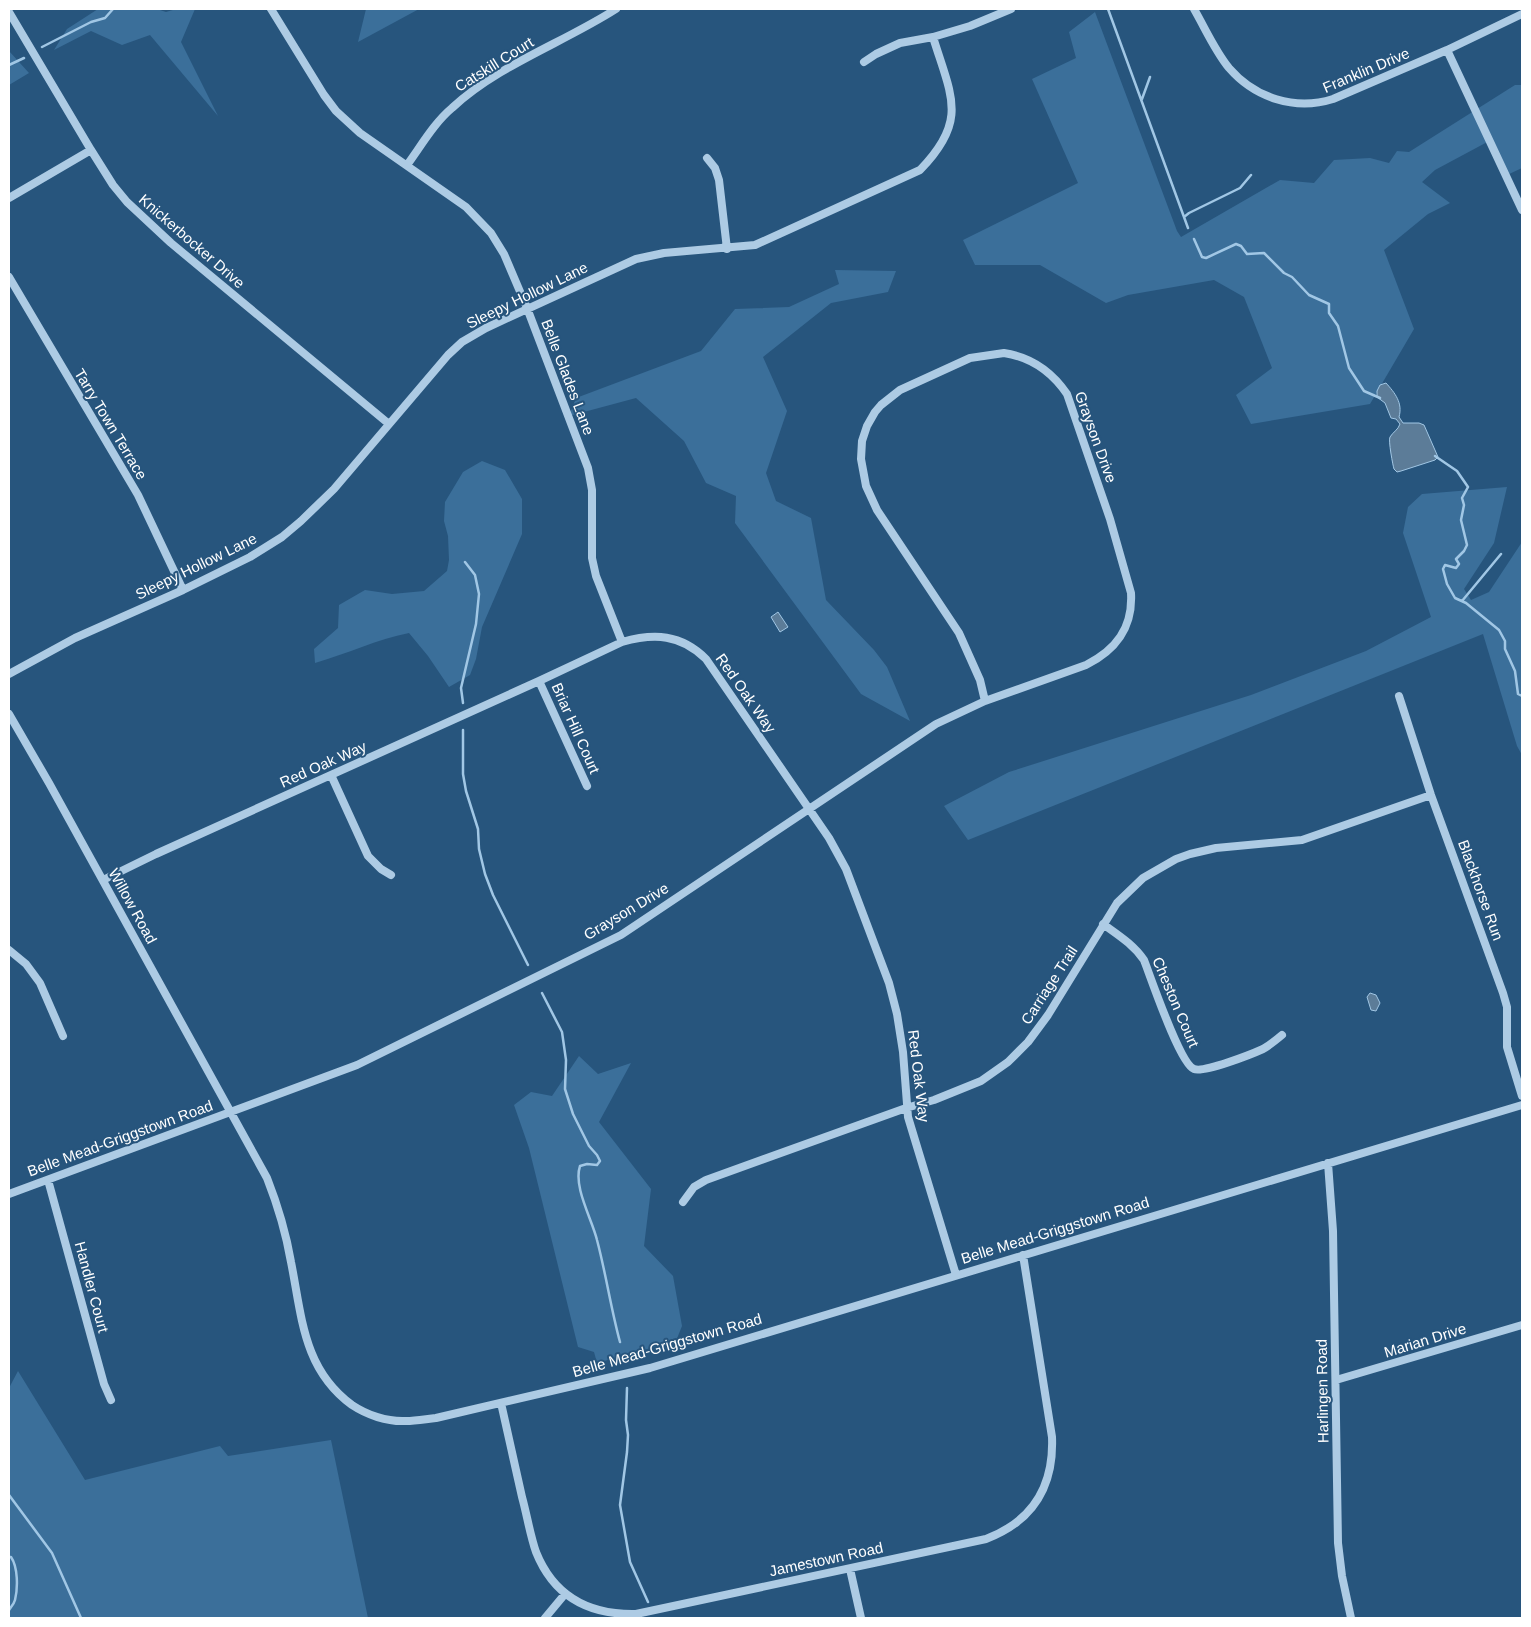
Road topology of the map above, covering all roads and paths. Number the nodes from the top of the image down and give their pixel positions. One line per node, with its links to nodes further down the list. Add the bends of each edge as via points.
1 (616, 9): 12 (street, Catskill Court, via 472,91 443,117)
2 (1011, 9): 7 (street)
3 (1194, 9): 8 (street, Franklin Drive, via 1229,68 1243,83 1280,102 1321,103)
4 (274, 10): 12 (street, Belle Glades Lane, via 309,72 336,111 360,133)
5 (9, 12): 10 (street, Knickerbocker Drive)
6 (1522, 14): 8 (street, Franklin Drive)
7 (933, 37): 9 (street, via 900,43); 15 (street, Sleepy Hollow Lane, via 952,97 952,113 944,141 934,156 920,170 755,245)
8 (1447, 50): 14 (street)
9 (864, 62)
10 (91, 150): 13 (street); 18 (street, Knickerbocker Drive, via 137,214)
11 (707, 158): 15 (street, via 719,180)
12 (407, 165): 17 (street, Belle Glades Lane, via 451,195 484,224 504,254)
13 (9, 198)
14 (1522, 210)
15 (727, 249): 17 (street, Sleepy Hollow Lane, via 664,253 636,259)
16 (9, 277): 19 (street, Tarry Town Terrace, via 138,496)
17 (527, 308): 18 (street, Sleepy Hollow Lane, via 462,342); 20 (street, Belle Glades Lane, via 588,468 592,490 592,558)
18 (389, 424): 19 (street, Sleepy Hollow Lane, via 334,489 301,522 250,557)
19 (183, 590): 21 (street, Sleepy Hollow Lane, via 75,638)
20 (622, 642): 22 (street, Red Oak Way); 29 (street, Red Oak Way, via 663,636 681,641 706,658)
21 (9, 674)
22 (539, 681): 26 (street, Red Oak Way); 27 (street, Briar Hill Court)
23 (1399, 696): 28 (street, Blackhorse Run)
24 (985, 701): 24 (street, Grayson Drive, via 1086,665 1108,653 1126,629 1132,602 1110,519 1067,394 1043,368 1004,353 970,358 900,390 875,412 862,441 861,458 862,474 876,510 959,633 980,680); 29 (street, Grayson Drive, via 936,724)
25 (9, 714): 31 (street, Willow Road)
26 (331, 775): 30 (street, via 368,856); 31 (street, Red Oak Way)
27 (587, 786)
28 (1431, 795): 32 (street, Carriage Trail, via 1302,840 1216,848 1176,859 1134,885); 36 (street, Blackhorse Run, via 1507,1007 1507,1047)
29 (809, 809): 38 (street, Red Oak Way, via 846,869 889,983 903,1052); 39 (street, Grayson Drive, via 621,935 357,1065)
30 (391, 875)
31 (102, 880): 39 (street, Willow Road)
32 (1103, 924): 35 (street, Cheston Court, via 1137,950 1144,960 1178,1046 1192,1069 1202,1070 1248,1056); 38 (street, Carriage Trail, via 1048,1015 1008,1062 981,1081)
33 (9, 950): 34 (street, via 26,964 40,983)
34 (64, 1036)
35 (1282, 1036)
36 (1522, 1096)
37 (1522, 1105): 40 (street, Belle Mead-Griggstown Road)
38 (906, 1108): 43 (street, Carriage Trail, via 706,1180 694,1187); 45 (street, Red Oak Way)
39 (230, 1112): 41 (street, Belle Mead-Griggstown Road); 49 (street, Belle Mead-Griggstown Road, via 278,1206 311,1353 331,1387 366,1413 388,1420 436,1418)
40 (1328, 1163): 44 (street, Belle Mead-Griggstown Road); 47 (street, Harlingen Road)
41 (48, 1180): 42 (street, Belle Mead-Griggstown Road); 48 (street, Handler Court)
42 (9, 1194)
43 (683, 1202)
44 (1023, 1255): 45 (street, Belle Mead-Griggstown Road); 50 (street, Jamestown Road, via 1052,1437 1051,1464 1037,1501 1021,1520 986,1539)
45 (956, 1275): 49 (street, Belle Mead-Griggstown Road, via 641,1370)
46 (1522, 1325): 47 (street, Marian Drive)
47 (1336, 1380): 54 (street, Harlingen Road, via 1338,1543)
48 (111, 1400)
49 (501, 1403): 51 (street, Jamestown Road, via 536,1551 547,1574)
50 (850, 1568): 51 (street, Jamestown Road, via 636,1614 600,1611); 53 (street)
51 (565, 1594): 52 (street)
52 (544, 1618)
53 (861, 1618)
54 (1350, 1618)

